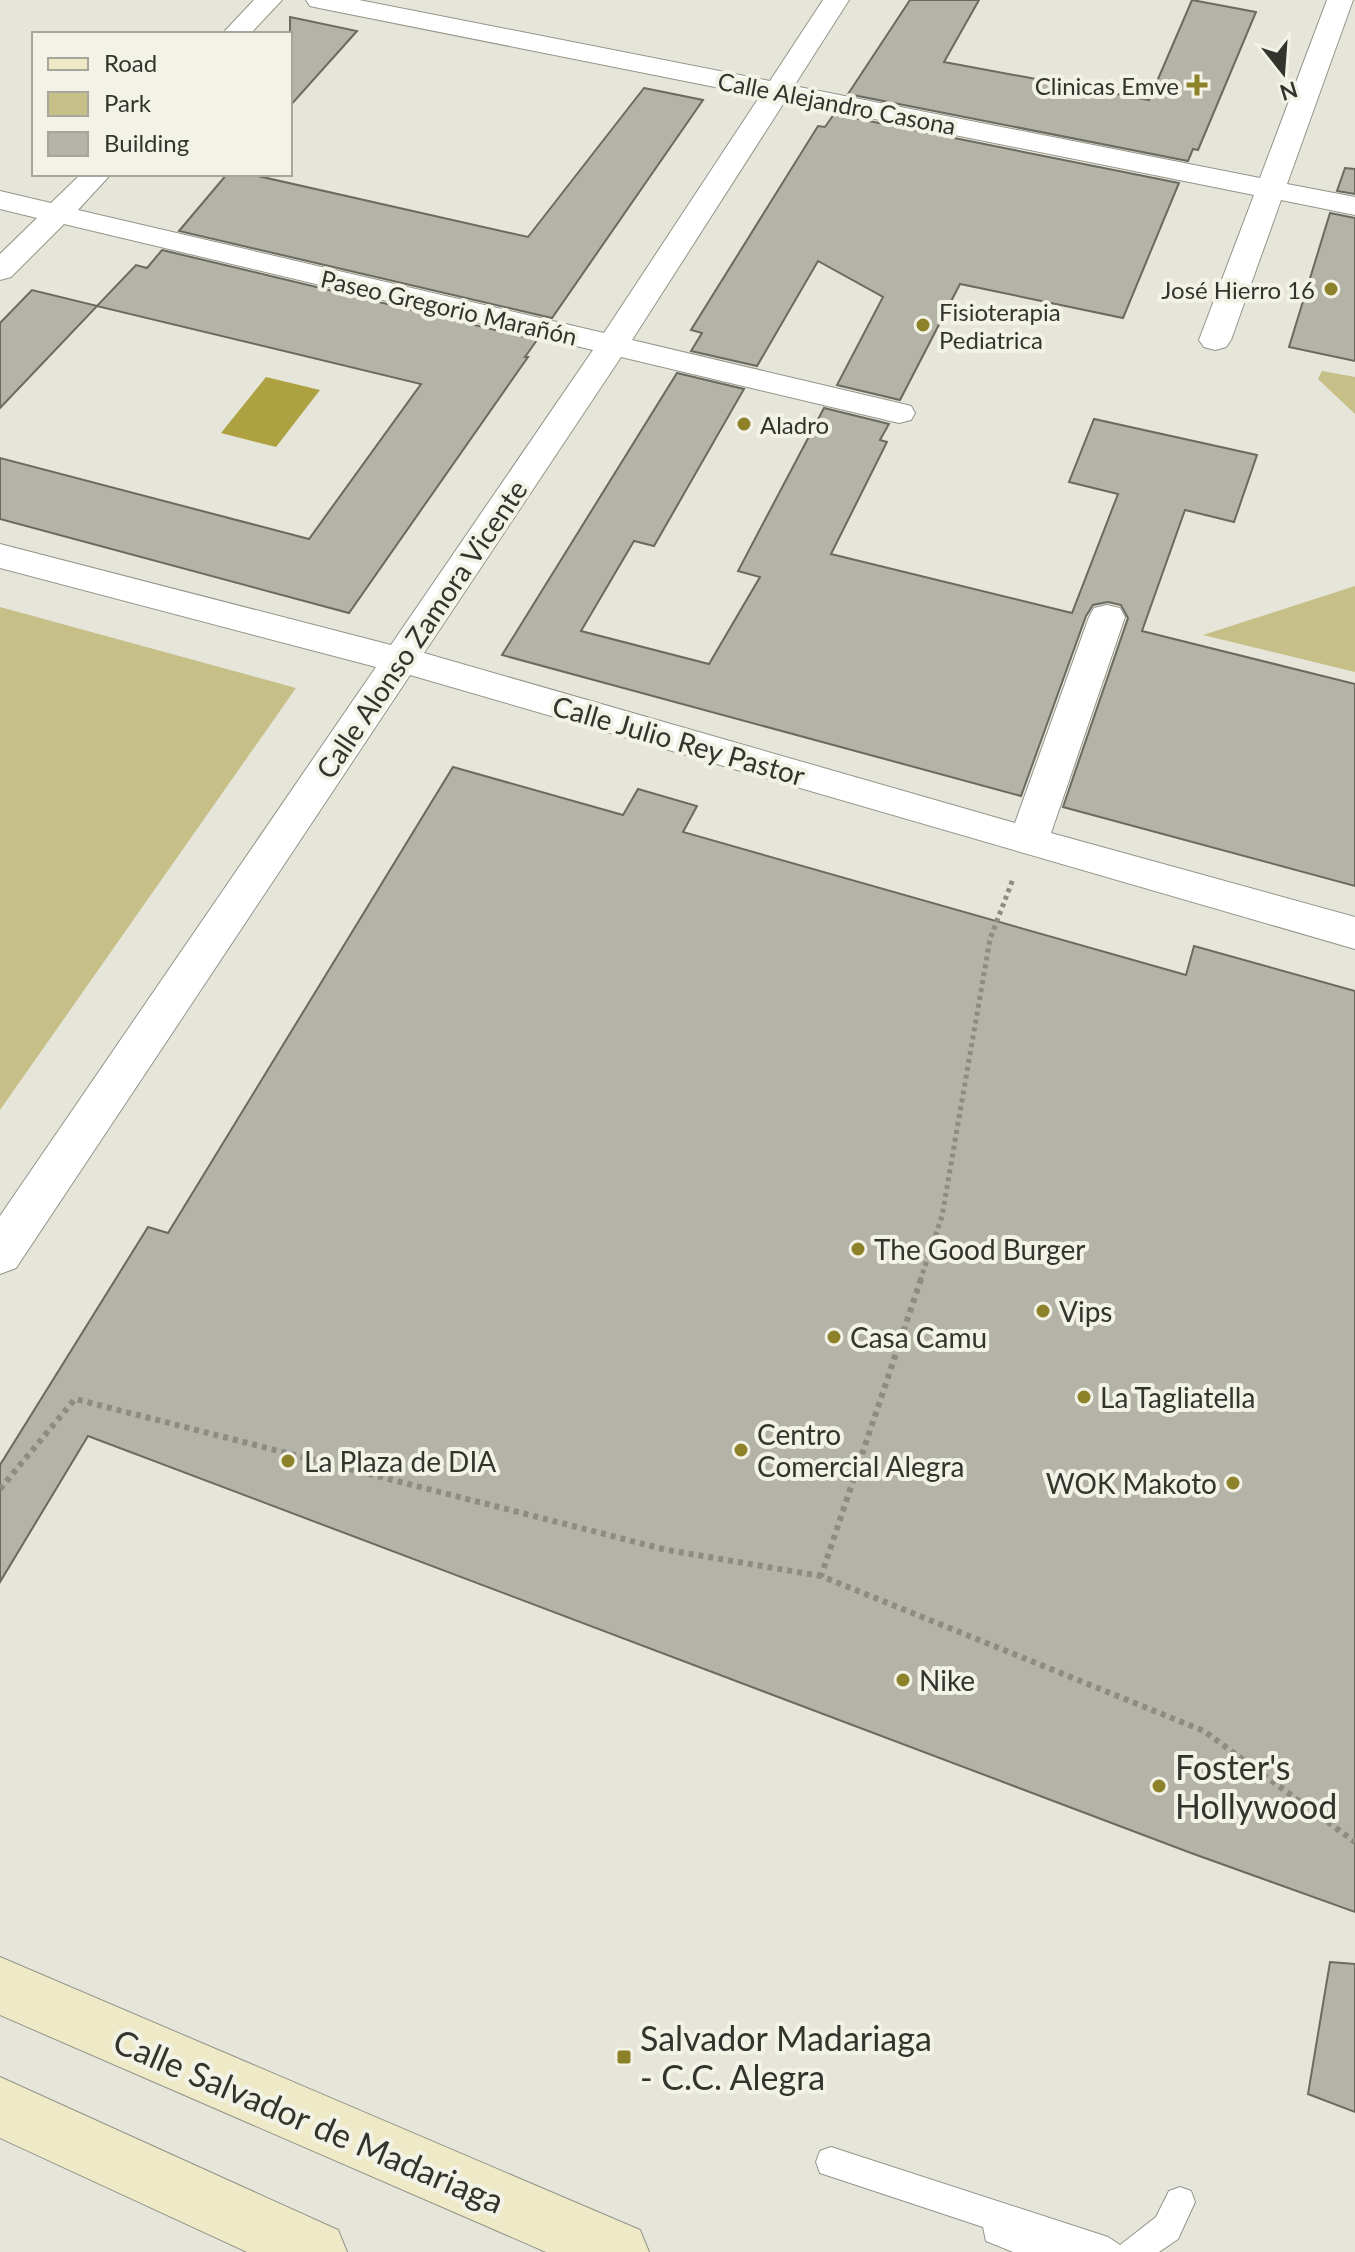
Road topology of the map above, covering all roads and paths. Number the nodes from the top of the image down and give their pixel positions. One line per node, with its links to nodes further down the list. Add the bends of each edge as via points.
1 (269, 0): 5 (street)
2 (319, 0): 6 (street, Calle Alejandro Casona)
3 (836, 0): 6 (street, Calle Alonso Zamora Vicente)
4 (1340, 0): 8 (street)
5 (237, 32)
6 (778, 91): 8 (street, Calle Alejandro Casona); 14 (street, Calle Alonso Zamora Vicente)
7 (95, 176): 11 (street)
8 (1272, 189): 10 (street, Calle Alejandro Casona); 13 (street)
9 (0, 200): 11 (street, Paseo Gregorio Marañón)
10 (1355, 206)
11 (56, 215): 12 (street); 14 (street, Paseo Gregorio Marañón)
12 (0, 271)
13 (1215, 340)
14 (612, 346): 15 (street, Paseo Gregorio Marañón); 18 (street, Calle Alonso Zamora Vicente)
15 (899, 413)
16 (0, 556): 18 (street, Calle Julio Rey Pastor)
17 (1107, 617): 19 (street)
18 (401, 661): 19 (street, Calle Julio Rey Pastor); 21 (street, Calle Alonso Zamora Vicente)
19 (1028, 841): 20 (street, Calle Julio Rey Pastor); 23 (path, via 990,939 942,1216)
20 (1355, 933)
21 (0, 1254)
22 (0, 1489): 23 (path, via 75,1399 667,1550)
23 (821, 1576): 24 (path, via 1204,1731)
24 (1355, 1842)
25 (0, 1986): 29 (street, Calle Salvador de Madariaga)
26 (0, 2107): 28 (street)
27 (1180, 2202): 32 (lane, via 1167,2228)
28 (316, 2252)
29 (618, 2252)
30 (1051, 2252): 31 (lane, via 831,2162)
31 (1108, 2252)
32 (1133, 2252)

